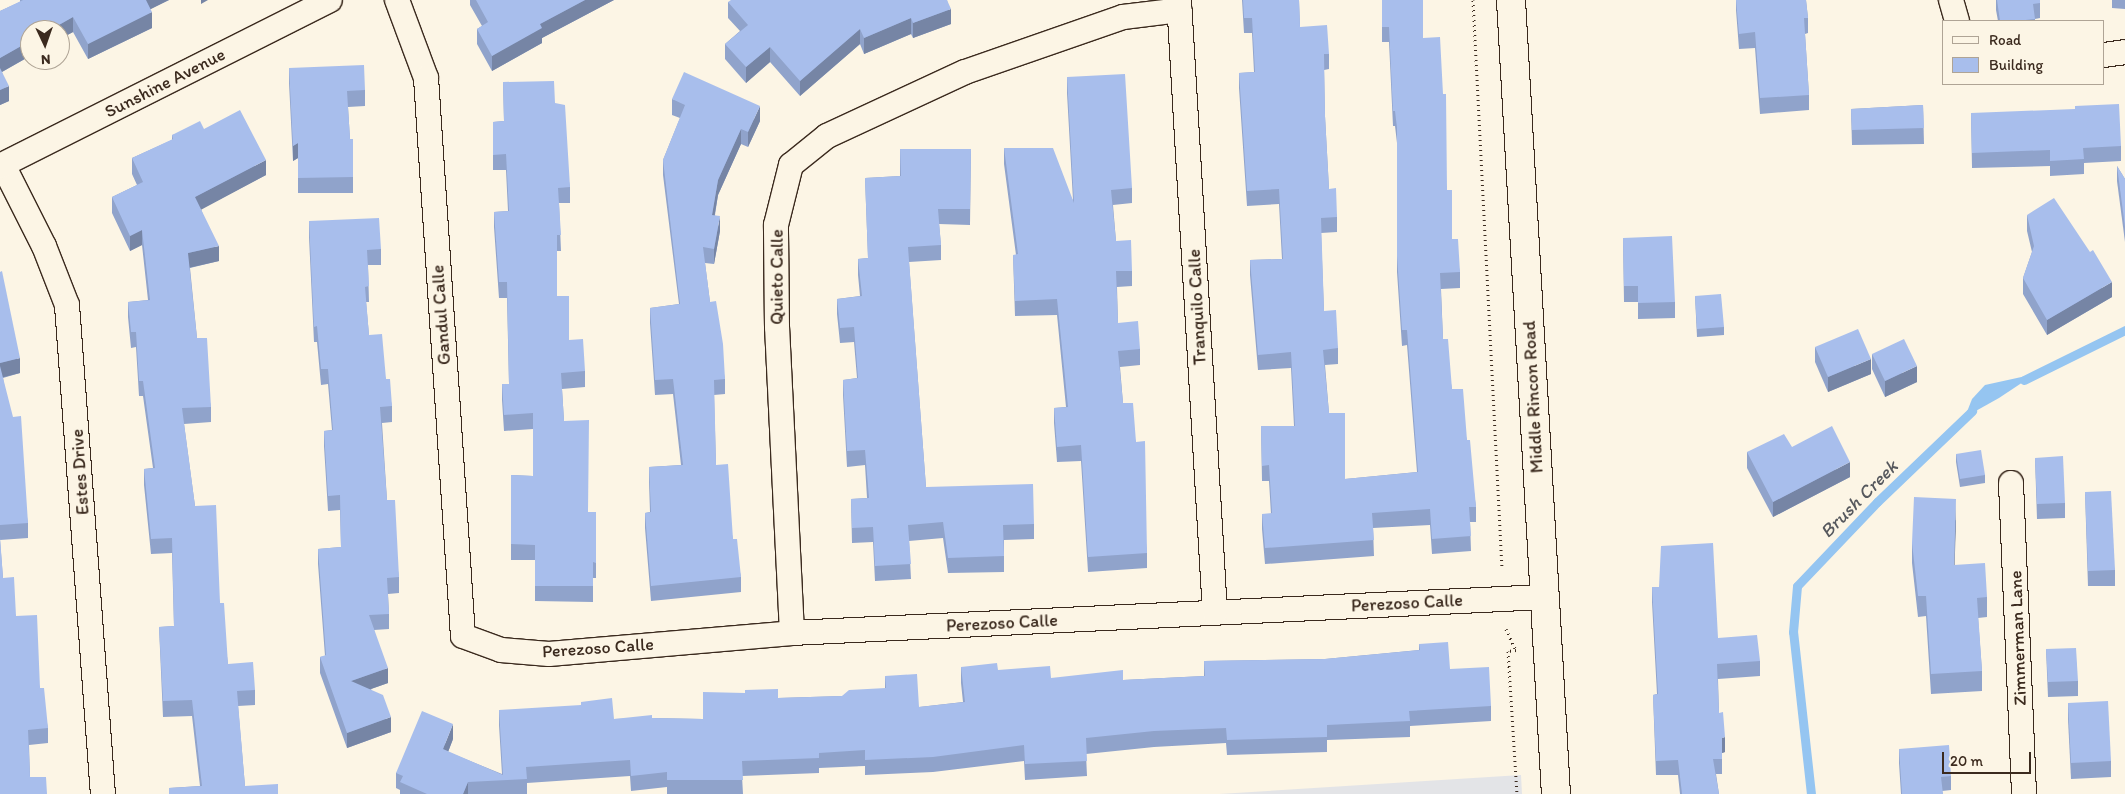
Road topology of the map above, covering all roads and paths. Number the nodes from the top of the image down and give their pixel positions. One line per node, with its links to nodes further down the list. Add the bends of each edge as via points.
1 (330, 0): 10 (street, Sunshine Avenue)
2 (397, 0): 17 (street, Gandul Calle, via 426,78)
3 (1473, 0): 12 (path)
4 (1511, 0): 13 (street, Middle Rincon Road)
5 (1951, 0): 7 (street)
6 (1180, 5): 14 (street, Tranquilo Calle); 16 (street, Quieto Calle, via 1122,18 965,72 827,136 791,165 776,224 777,327)
7 (1957, 20)
8 (2125, 52): 9 (street)
9 (2105, 55)
10 (1, 165): 18 (street, Estes Drive, via 44,246 67,305)
11 (2011, 483): 21 (street, Zimmerman Lane)
12 (1502, 569)
13 (1545, 597): 14 (street, Perezoso Calle); 20 (street, Middle Rincon Road)
14 (1215, 614): 16 (street, Perezoso Calle)
15 (1506, 629): 19 (path, via 1516,650 1508,652)
16 (792, 633): 17 (street, Perezoso Calle, via 550,654 501,650)
17 (463, 636)
18 (103, 794)
19 (1517, 794)
20 (1556, 794)
21 (2024, 794)

